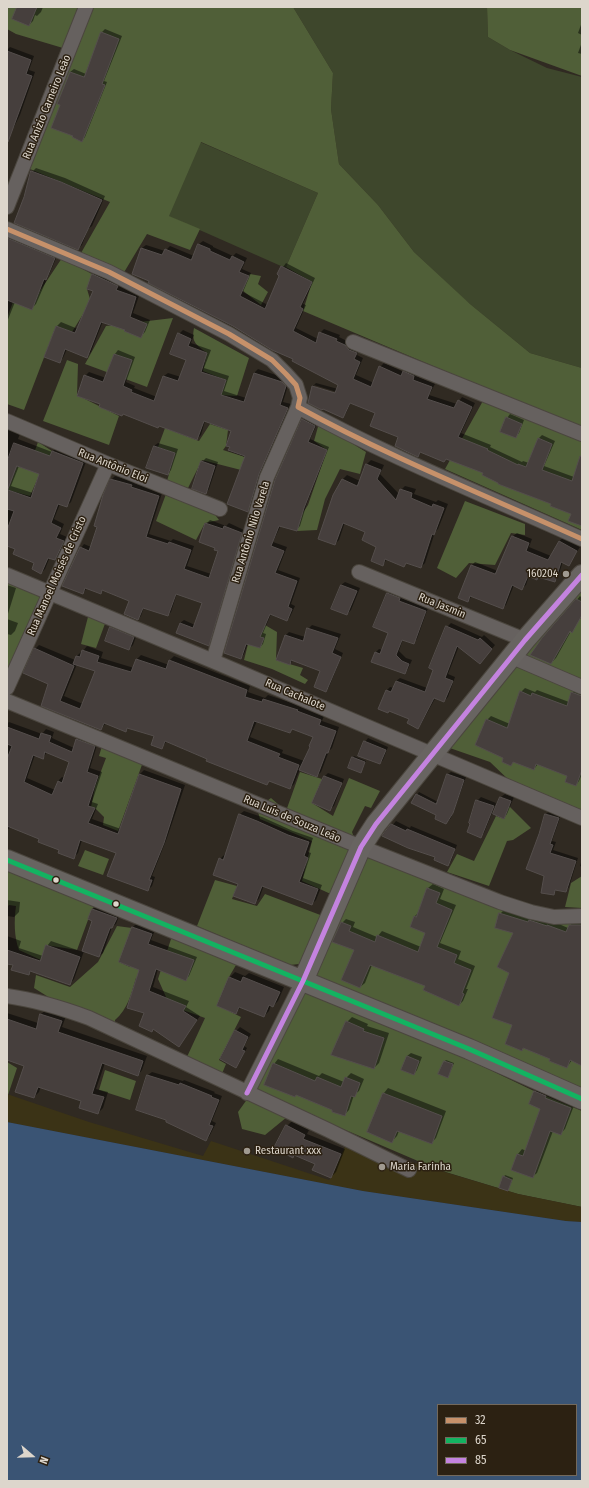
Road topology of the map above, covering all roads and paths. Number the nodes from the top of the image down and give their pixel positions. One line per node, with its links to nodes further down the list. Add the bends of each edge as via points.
1 (86, 7): 2 (street, Rua Anizio Carneiro Leão)
2 (7, 207)
3 (7, 229): 5 (street, via 109,272 229,334 272,360 296,385 300,398)
4 (353, 342): 7 (street)
5 (298, 407): 10 (street, via 378,448); 17 (street, Rua Antônio Nilo Varela, via 267,477)
6 (7, 421): 8 (street, Rua Antônio Eloi)
7 (582, 434)
8 (108, 464): 9 (street, Rua Antônio Eloi); 14 (street, Rua Manoel Moisés de Cristo)
9 (220, 508)
10 (582, 539)
11 (359, 572): 15 (street, Rua Jasmin)
12 (7, 575): 14 (street, Rua Cachalote)
13 (582, 575): 15 (main road)
14 (49, 593): 17 (street, Rua Cachalote); 18 (street, Rua Manoel Moisés de Cristo)
15 (525, 640): 16 (main road)
16 (512, 657): 19 (street); 21 (main road)
17 (213, 660): 21 (street, Rua Cachalote)
18 (7, 688)
19 (582, 688)
20 (7, 700): 23 (street, Rua Luís de Souza Leão)
21 (434, 754): 22 (street, Rua Cachalote); 23 (main road, via 376,824)
22 (582, 818)
23 (361, 847): 25 (street, Rua Luís de Souza Leão, via 531,912 554,917); 26 (main road)
24 (7, 860): 26 (main road)
25 (582, 916)
26 (303, 981): 28 (street); 29 (main road)
27 (7, 996): 28 (street, via 61,1008 90,1018)
28 (247, 1093): 30 (street)
29 (582, 1099)
30 (409, 1170)

